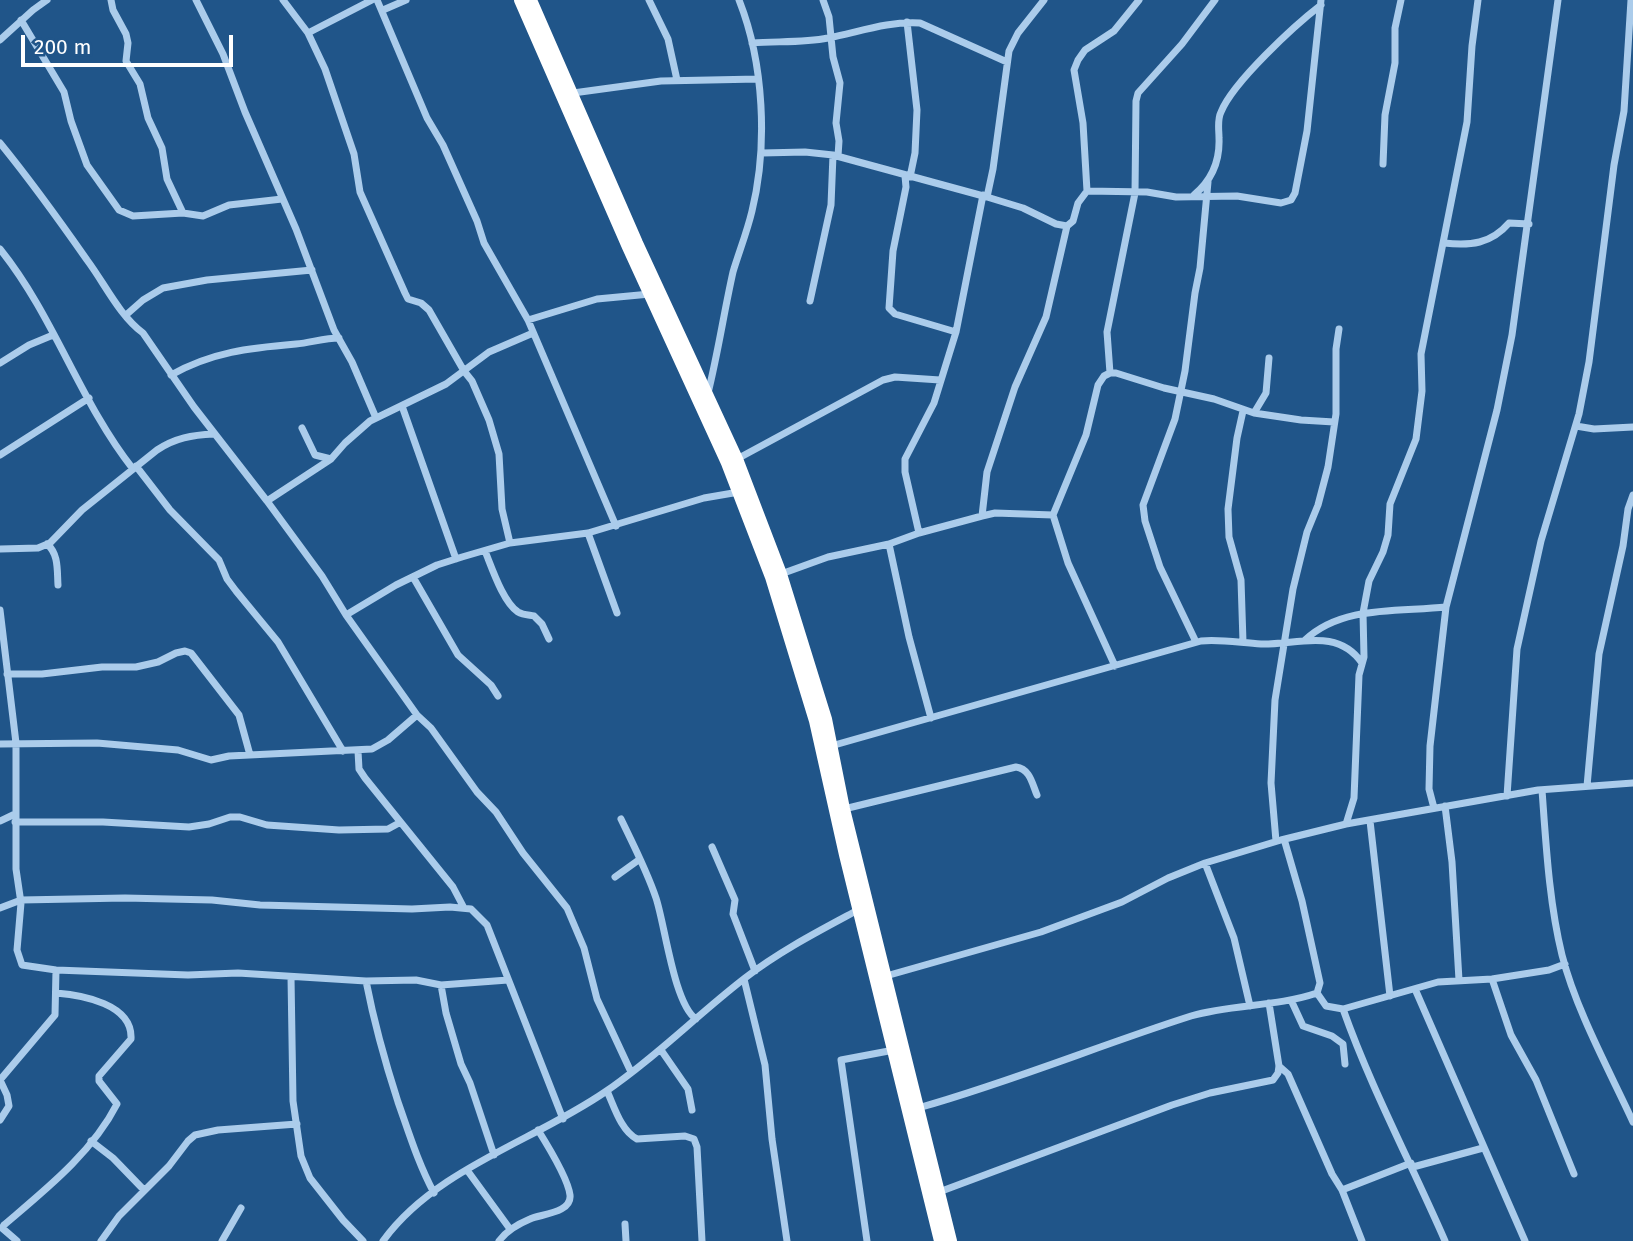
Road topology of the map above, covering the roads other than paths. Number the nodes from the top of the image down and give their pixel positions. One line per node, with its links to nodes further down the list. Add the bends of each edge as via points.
1 (47, 0): 22 (street)
2 (111, 0): 44 (street, via 128,43 126,61 140,83 170,189)
3 (196, 0): 43 (street)
4 (283, 0): 24 (street)
5 (372, 0): 24 (street)
6 (377, 0): 21 (street)
7 (406, 0): 21 (street)
8 (520, 0): 50 (highway)
9 (531, 0): 31 (highway)
10 (649, 0): 30 (street, via 668,39)
11 (739, 0): 27 (street)
12 (823, 0): 25 (street)
13 (1044, 0): 28 (street, via 1018,33)
14 (1139, 0): 38 (street, via 1114,30 1085,50 1074,70)
15 (1216, 0): 39 (street, via 1138,93)
16 (1401, 0): 35 (street)
17 (1478, 0): 47 (street, via 1467,122)
18 (1558, 0): 45 (street)
19 (1631, 0): 73 (street, via 1619,144)
20 (1321, 3): 37 (street, via 1279,41 1224,105 1218,122 1219,156); 42 (street, via 1307,131 1291,200)
21 (383, 10): 53 (street, via 484,243)
22 (21, 20): 26 (street); 44 (street, via 64,92 87,165 116,206 133,216)
23 (907, 22): 25 (street); 28 (street, via 920,23); 36 (street, via 917,110 915,153)
24 (308, 33): 61 (street, via 354,154 360,192 405,293 429,310)
25 (832, 38): 27 (street); 34 (street, via 840,91)
26 (0, 40)
27 (752, 43): 29 (street)
28 (1007, 62): 41 (street, via 993,169)
29 (758, 79): 30 (street); 33 (street)
30 (677, 80): 31 (street)
31 (573, 93): 67 (highway)
32 (0, 143): 52 (street)
33 (762, 153): 34 (street); 67 (street)
34 (836, 155): 36 (street); 51 (street, via 831,205)
35 (1383, 164)
36 (907, 176): 41 (street); 55 (street, via 892,251 889,308 895,314)
37 (1208, 182): 40 (street); 42 (street)
38 (1087, 191): 39 (street); 46 (street)
39 (1135, 193): 40 (street); 62 (street, via 1107,332)
40 (1194, 195): 42 (street)
41 (985, 196): 46 (street); 55 (street)
42 (1207, 197): 65 (street)
43 (282, 199): 44 (street, via 229,205 203,216); 49 (street)
44 (183, 213)
45 (1529, 224): 47 (street, via 1509,223 1498,234 1472,245); 98 (street, via 1497,410)
46 (1067, 226): 85 (street, via 1046,317 1015,387 986,472)
47 (1444, 243): 101 (street, via 1422,354 1416,439 1390,504 1388,535 1369,581)
48 (0, 249): 57 (street)
49 (312, 270): 52 (street, via 163,288); 58 (street)
50 (650, 294): 53 (street, via 597,299); 81 (highway)
51 (810, 301)
52 (126, 315): 63 (street)
53 (528, 320): 56 (street)
54 (1339, 328): 72 (street)
55 (956, 332): 64 (street)
56 (533, 333): 61 (street, via 489,352); 86 (street)
57 (53, 335): 60 (street); 66 (street)
58 (339, 338): 63 (street, via 228,352); 71 (street)
59 (1269, 358): 70 (street, via 1266,393)
60 (0, 363)
61 (464, 371): 68 (street); 90 (street, via 496,442)
62 (1110, 373): 65 (street); 84 (street, via 1098,385 1089,428)
63 (170, 375): 76 (street)
64 (940, 380): 79 (street, via 883,380); 88 (street, via 930,413 905,462)
65 (1180, 390): 69 (street); 105 (street, via 1175,419 1145,495 1143,512 1160,567)
66 (89, 398): 77 (street); 80 (street, via 117,450)
67 (707, 398): 79 (highway)
68 (402, 406): 71 (street); 94 (street)
69 (1242, 411): 70 (street); 106 (street, via 1228,509 1229,537 1241,580)
70 (1254, 413): 72 (street)
71 (376, 418): 78 (street)
72 (1334, 422): 107 (street, via 1328,467 1307,532)
73 (1576, 426): 74 (street); 124 (street, via 1541,541 1517,649)
74 (1633, 427)
75 (302, 428): 78 (street, via 315,454)
76 (214, 434): 80 (street, via 169,442); 83 (street)
77 (0, 455)
78 (331, 459): 83 (street)
79 (737, 459): 95 (highway)
80 (134, 468): 89 (street); 117 (street, via 219,560 227,579 278,642)
81 (740, 492): 86 (street, via 704,498); 142 (highway, via 815,721)
82 (1633, 495): 121 (street, via 1599,654)
83 (267, 501): 102 (street)
84 (1053, 515): 85 (street); 109 (street, via 1068,563)
85 (982, 516): 88 (street)
86 (616, 526): 87 (street)
87 (588, 533): 90 (street); 100 (street)
88 (919, 533): 91 (street)
89 (47, 544): 92 (street); 97 (street, via 56,557)
90 (510, 544): 93 (street)
91 (889, 544): 95 (street, via 828,557); 113 (street)
92 (0, 549)
93 (485, 551): 94 (street); 103 (street, via 514,608 521,615 534,616)
94 (456, 559): 96 (street)
95 (781, 574): 116 (highway)
96 (413, 577): 102 (street); 111 (street, via 458,655)
97 (58, 585)
98 (1446, 607): 101 (street); 126 (street, via 1430,746 1429,789)
99 (0, 610): 110 (street)
100 (617, 613)
101 (1363, 613): 104 (street, via 1330,621); 108 (street)
102 (346, 615): 112 (street)
103 (549, 639)
104 (1306, 640): 107 (street); 108 (street, via 1343,645)
105 (1196, 642): 106 (street); 109 (street)
106 (1243, 642): 107 (street)
107 (1283, 643): 134 (street, via 1271,783)
108 (1362, 663): 133 (street, via 1353,798)
109 (1115, 666): 113 (street)
110 (7, 674): 114 (street); 119 (street, via 136,667 185,651 197,658 239,715)
111 (498, 696)
112 (417, 715): 118 (street, via 381,745); 167 (street, via 437,735 567,908 584,948 597,999)
113 (931, 718): 116 (street)
114 (16, 743): 115 (street); 119 (street, via 113,744 178,750 211,760); 128 (street)
115 (0, 744)
116 (831, 746): 127 (highway)
117 (344, 751): 118 (street); 119 (street)
118 (358, 751): 132 (street, via 359,769)
119 (250, 755)
120 (1633, 783): 121 (street)
121 (1587, 786): 122 (street)
122 (1542, 790): 124 (street); 143 (street)
123 (1037, 795): 127 (street, via 1028,773 1016,767)
124 (1507, 796): 125 (street)
125 (1445, 806): 126 (street); 151 (street)
126 (1434, 807): 131 (street)
127 (844, 809): 146 (highway)
128 (15, 818): 130 (street); 132 (street, via 189,827 240,817 267,825 339,830 388,829); 139 (street)
129 (621, 818): 136 (street)
130 (0, 821)
131 (1370, 821): 133 (street); 157 (street)
132 (399, 822): 141 (street, via 453,887)
133 (1346, 824): 134 (street)
134 (1280, 840): 137 (street); 156 (street, via 1299,890 1320,983)
135 (712, 847): 145 (street, via 735,900 733,915)
136 (640, 859): 138 (street); 162 (street, via 656,897 682,999)
137 (1205, 863): 146 (street, via 1122,902 1041,932); 160 (street, via 1234,938)
138 (615, 877)
139 (20, 900): 140 (street); 141 (street, via 125,898); 144 (street, via 19,960 26,967)
140 (0, 908)
141 (464, 908): 150 (street, via 487,925)
142 (859, 910): 145 (street); 163 (highway)
143 (1565, 964): 149 (street); 173 (street)
144 (56, 970): 147 (street); 155 (street)
145 (755, 971): 148 (street)
146 (886, 976): 169 (highway)
147 (291, 977): 152 (street); 174 (street)
148 (744, 979): 162 (street); 197 (street, via 765,1065)
149 (1493, 979): 151 (street); 181 (street, via 1511,1035 1536,1080)
150 (508, 980): 153 (street); 171 (street)
151 (1459, 980): 154 (street)
152 (366, 981): 153 (street, via 416,979); 185 (street, via 407,1132)
153 (441, 985): 178 (street, via 461,1064)
154 (1415, 989): 157 (street); 177 (street)
155 (56, 993): 172 (street, via 53,1020 0,1080 9,1106); 176 (street, via 93,998 130,1026 131,1039 99,1076 117,1104)
156 (1317, 993): 158 (street); 161 (street, via 1326,1006)
157 (1390, 996): 161 (street)
158 (1291, 1000): 159 (street); 165 (street, via 1303,1026 1343,1044)
159 (1269, 1003): 160 (street); 166 (street)
160 (1250, 1006): 169 (street, via 1189,1017)
161 (1343, 1009): 179 (street)
162 (696, 1019): 164 (street)
163 (894, 1049): 198 (street, via 841,1060); 199 (highway)
164 (661, 1050): 167 (street); 170 (street, via 688,1089)
165 (1345, 1065)
166 (1279, 1066): 183 (street, via 1288,1074); 184 (street, via 1273,1080 1172,1105)
167 (631, 1072): 168 (street)
168 (607, 1091): 171 (street); 196 (street, via 637,1139 694,1139)
169 (918, 1108): 184 (highway)
170 (692, 1110)
171 (563, 1119): 175 (street)
172 (0, 1120)
173 (1633, 1122)
174 (297, 1124): 182 (street, via 195,1135); 192 (street, via 301,1157 310,1178)
175 (538, 1130): 178 (street); 188 (street, via 563,1177 569,1201 563,1209)
176 (91, 1141): 182 (street); 189 (street, via 56,1180 4,1225)
177 (1483, 1148): 179 (street); 203 (street)
178 (494, 1155): 180 (street)
179 (1412, 1165): 183 (street); 202 (street)
180 (467, 1170): 185 (street); 188 (street)
181 (1574, 1174)
182 (143, 1189): 190 (street)
183 (1342, 1190): 201 (street)
184 (939, 1192): 200 (highway)
185 (434, 1193): 193 (street)
186 (241, 1208): 191 (street)
187 (625, 1224): 195 (street)
188 (510, 1229): 194 (street)
189 (17, 1241)
190 (101, 1241)
191 (222, 1241)
192 (363, 1241)
193 (383, 1241)
194 (499, 1241)
195 (626, 1241)
196 (702, 1241)
197 (786, 1241)
198 (867, 1241)
199 (940, 1241)
200 (951, 1241)
201 (1362, 1241)
202 (1445, 1241)
203 (1525, 1241)

